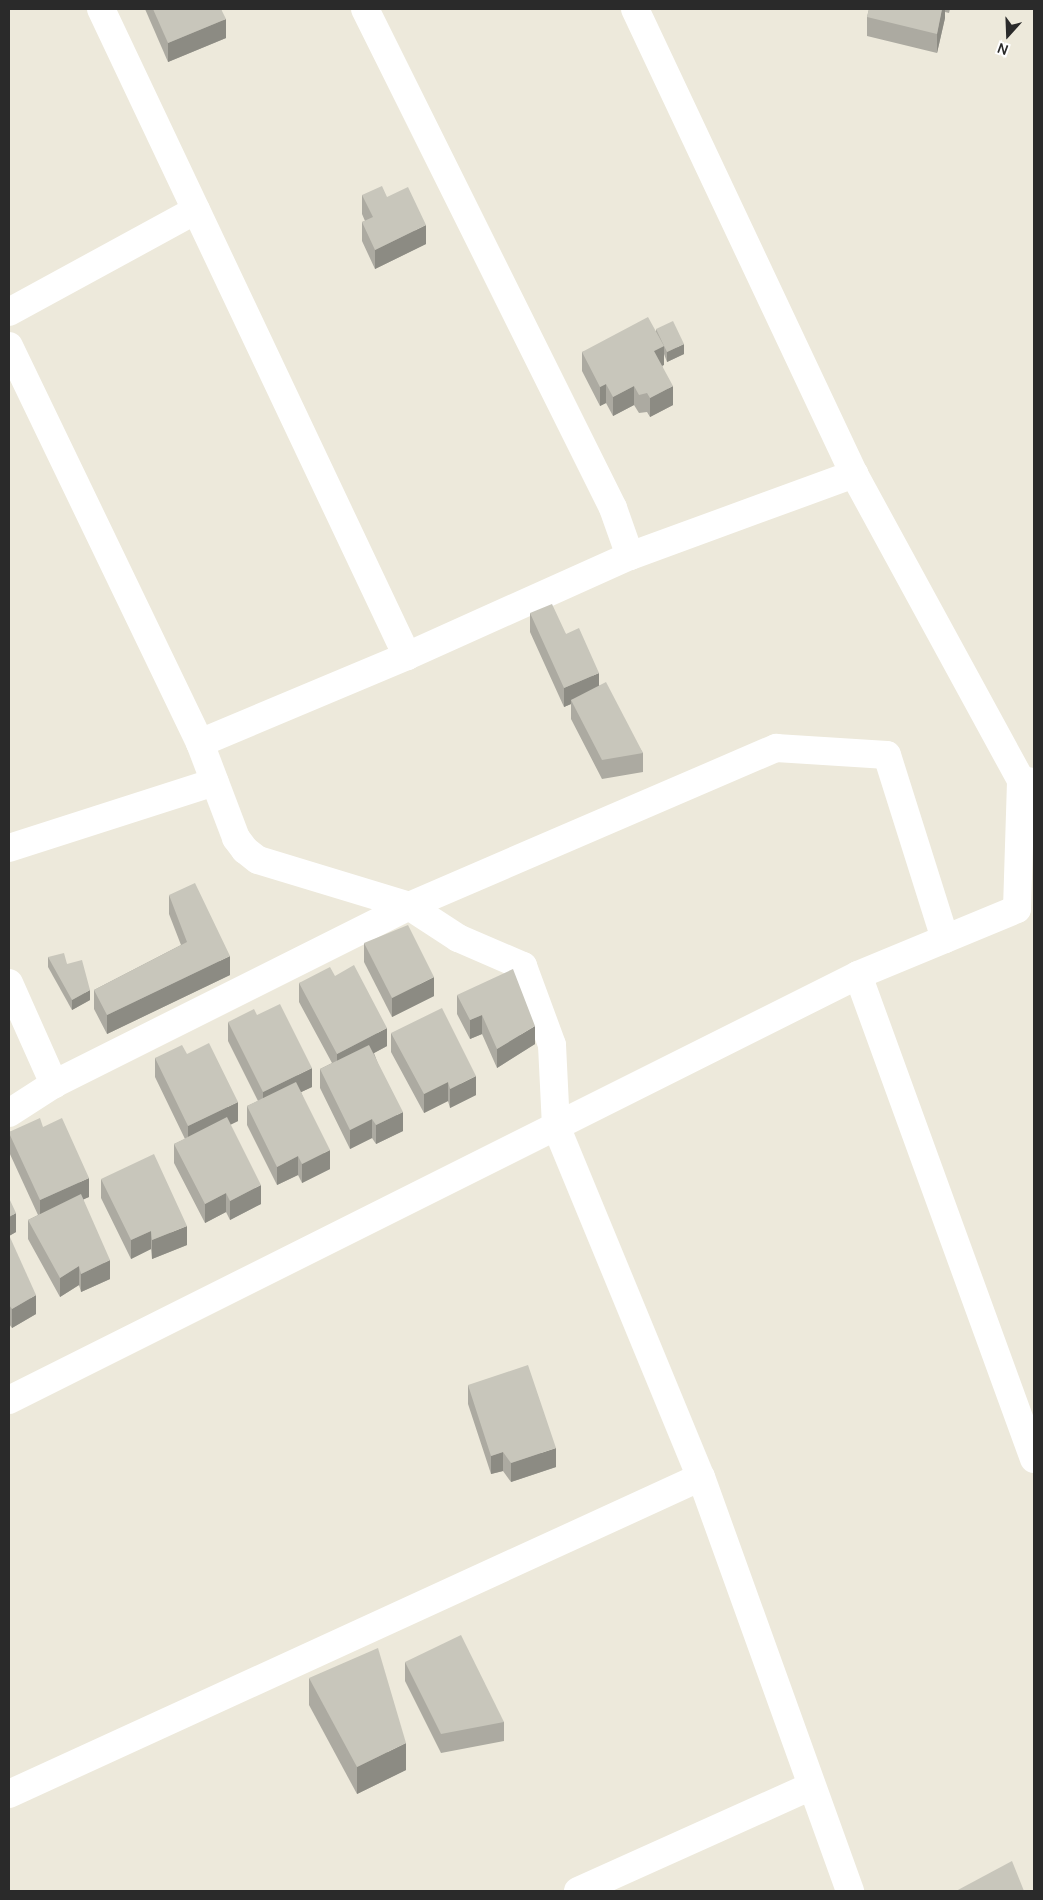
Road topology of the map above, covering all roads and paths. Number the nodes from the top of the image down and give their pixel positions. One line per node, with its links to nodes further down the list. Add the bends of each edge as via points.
1 (101, 9): 4 (street)
2 (365, 9): 8 (street, via 613,508)
3 (635, 9): 7 (street)
4 (196, 210): 5 (street); 9 (street)
5 (9, 312)
6 (9, 346): 10 (street)
7 (854, 474): 8 (street); 11 (street)
8 (630, 556): 9 (street)
9 (407, 656): 10 (street)
10 (200, 743): 12 (street)
11 (1027, 781): 15 (street, via 1017,909)
12 (215, 782): 13 (street); 14 (street, via 236,838 258,860)
13 (9, 848)
14 (409, 906): 15 (street, via 776,748 886,754); 18 (street); 20 (street, via 458,938 523,966 552,1045)
15 (945, 939): 16 (street)
16 (858, 975): 20 (street); 22 (street)
17 (9, 983): 18 (street)
18 (54, 1084): 19 (street)
19 (9, 1113)
20 (556, 1126): 21 (street); 23 (street)
21 (9, 1400)
22 (1034, 1459)
23 (701, 1477): 24 (street); 25 (street)
24 (812, 1786): 26 (street); 27 (street)
25 (9, 1794)
26 (578, 1891)
27 (850, 1891)

